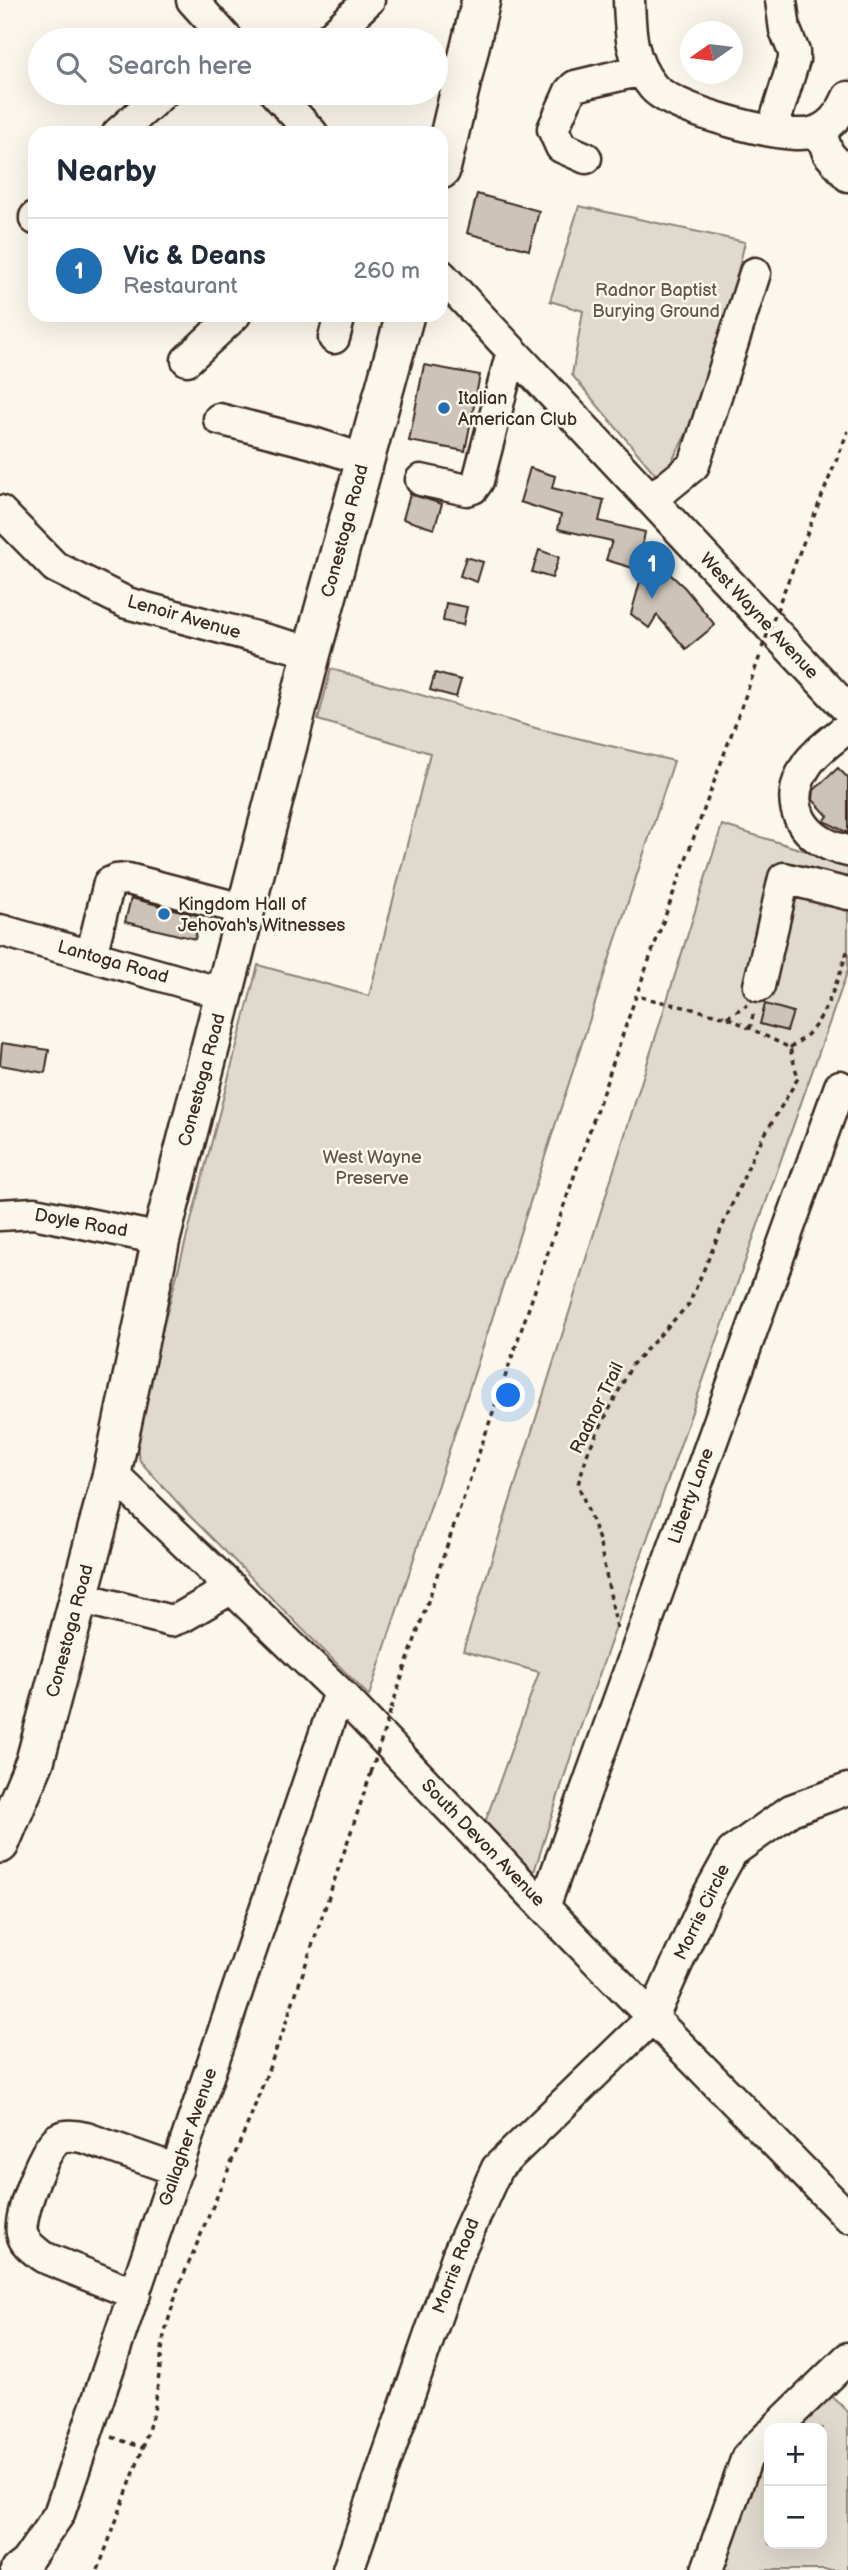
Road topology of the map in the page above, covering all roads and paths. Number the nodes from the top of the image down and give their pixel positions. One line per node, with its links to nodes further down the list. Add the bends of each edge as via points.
1 (192, 0): 6 (street)
2 (369, 0): 7 (street)
3 (481, 0): 16 (main road)
4 (629, 0): 8 (street, via 631,41)
5 (781, 0): 14 (street, via 794,60)
6 (217, 28)
7 (340, 28)
8 (642, 70): 14 (street, via 664,97 744,126); 17 (street, via 583,83 570,91 553,129 561,147)
9 (848, 97): 15 (street, via 843,109)
10 (150, 105): 12 (street)
11 (286, 105): 13 (street)
12 (126, 126)
13 (306, 126)
14 (772, 131): 15 (street)
15 (820, 131): 18 (street, via 828,153)
16 (448, 140)
17 (586, 158)
18 (848, 176)
19 (755, 274): 29 (street, via 694,465)
20 (448, 282): 23 (street, West Wayne Avenue)
21 (228, 322): 24 (street)
22 (403, 322): 27 (main road, Conestoga Road)
23 (512, 351): 28 (street, via 478,481 467,490); 29 (street, West Wayne Avenue)
24 (187, 360)
25 (219, 419): 27 (street)
26 (848, 431): 42 (path, bridge, via 762,648)
27 (365, 460): 31 (main road, Conestoga Road)
28 (421, 480)
29 (649, 498): 32 (street, West Wayne Avenue)
30 (0, 511): 31 (street, Lenoir Avenue, via 55,567 127,603)
31 (312, 652): 36 (main road, Conestoga Road)
32 (848, 710)
33 (848, 727): 34 (street, via 815,754 794,795 800,821 808,831 834,848)
34 (848, 851)
35 (848, 894): 40 (street, via 784,878)
36 (247, 910): 39 (street, via 128,879 116,880 109,883); 41 (main road, Conestoga Road)
37 (0, 930): 39 (street, Lantoga Road)
38 (848, 949): 43 (path, via 823,1010 809,1033)
39 (91, 956): 41 (street, Lantoga Road)
40 (759, 986)
41 (225, 995): 46 (main road, Conestoga Road)
42 (636, 996): 43 (path, via 727,1017); 63 (path, bridge, via 265,2080 177,2291)
43 (790, 1048): 50 (path, Radnor Trail, via 798,1078 755,1151 689,1304 632,1365 589,1449 578,1484 599,1540)
44 (840, 1086): 54 (street, Liberty Lane)
45 (0, 1215): 46 (street, Doyle Road, via 34,1213)
46 (161, 1238): 47 (main road, Conestoga Road)
47 (113, 1473): 48 (street, South Devon Avenue); 49 (main road, Conestoga Road)
48 (232, 1588): 49 (street, via 171,1621); 51 (street, South Devon Avenue)
49 (79, 1597): 53 (main road, Conestoga Road, via 35,1761)
50 (619, 1633)
51 (339, 1692): 54 (street, South Devon Avenue); 56 (street, Gallagher Avenue)
52 (848, 1789): 55 (street, Morris Circle, via 791,1810 732,1852)
53 (0, 1844)
54 (544, 1907): 55 (street, South Devon Avenue)
55 (653, 2017): 57 (street, South Devon Avenue); 66 (street, Morris Road, via 497,2168 458,2254)
56 (177, 2170): 58 (street, Gallagher Avenue); 58 (street, via 86,2138 59,2138 50,2146 25,2207 22,2233 30,2247 43,2257)
57 (848, 2217)
58 (135, 2294): 61 (street, Gallagher Avenue)
59 (848, 2358): 60 (street)
60 (781, 2423)
61 (89, 2428): 63 (path); 64 (street, Gallagher Avenue, via 59,2514)
62 (764, 2440): 67 (street, via 747,2456)
63 (143, 2448): 65 (path)
64 (16, 2570)
65 (97, 2570)
66 (348, 2570)
67 (707, 2570)

